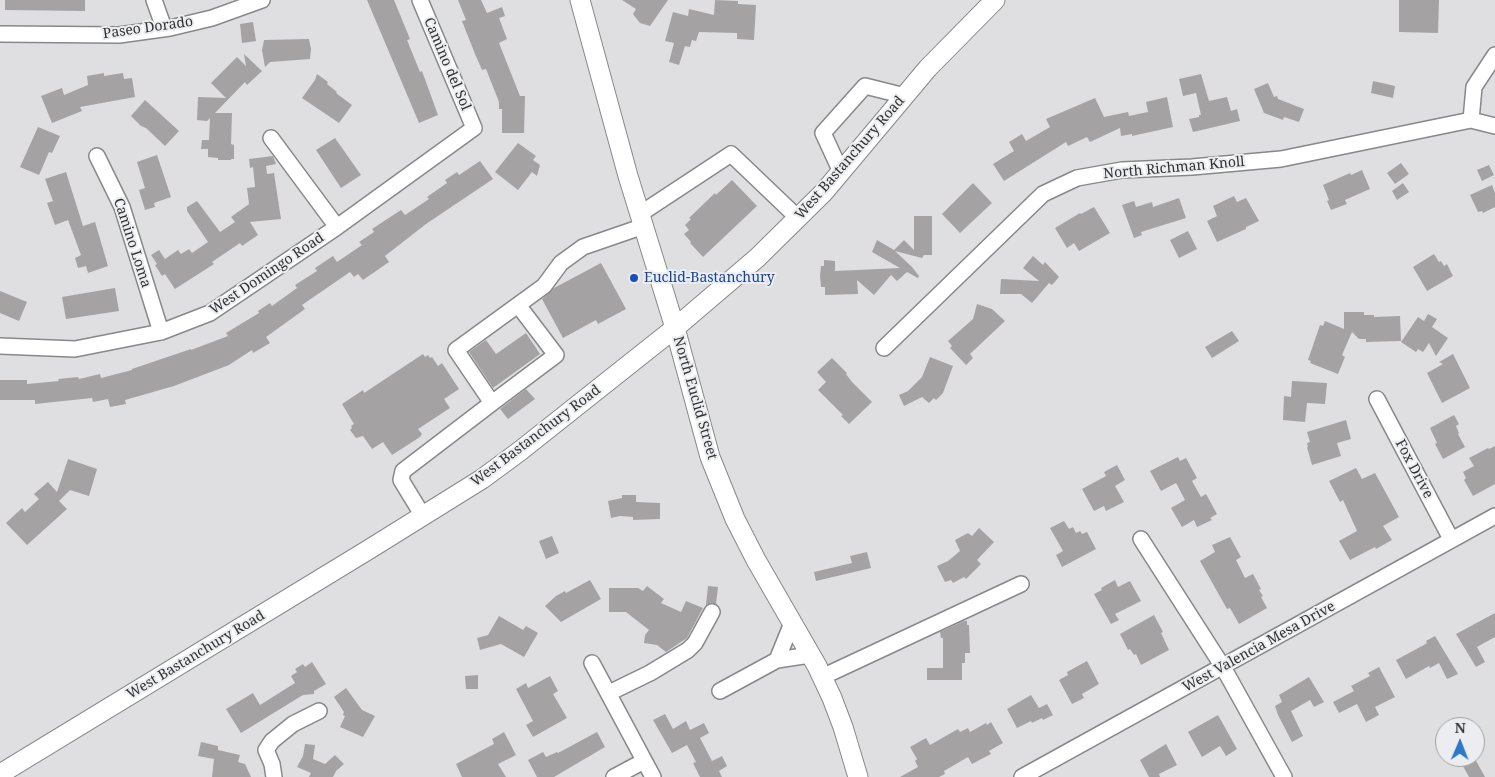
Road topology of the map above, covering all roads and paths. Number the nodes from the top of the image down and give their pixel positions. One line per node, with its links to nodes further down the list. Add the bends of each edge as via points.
1 (154, 0): 6 (street)
2 (262, 0): 6 (street, Paseo Dorado, via 212,18)
3 (420, 0): 12 (street, Camino del Sol)
4 (580, 0): 17 (main road, North Euclid Street)
5 (994, 0): 9 (main road, West Bastanchury Road)
6 (164, 28): 7 (street, Paseo Dorado, via 119,35)
7 (0, 34)
8 (1495, 55): 10 (street, via 1474,87)
9 (904, 96): 15 (main road, West Bastanchury Road); 15 (street, via 865,86 823,133)
10 (1471, 120): 11 (street, North Richman Knoll); 23 (street, North Richman Knoll, via 1281,159 1122,170 1077,178 1043,194)
11 (1495, 126)
12 (474, 128): 18 (street, West Domingo Road)
13 (271, 138): 18 (street)
14 (97, 156): 21 (street, Camino Loma, via 122,207)
15 (841, 172): 16 (main road, West Bastanchury Road)
16 (798, 218): 17 (street, via 731,154); 20 (main road, West Bastanchury Road, via 758,258)
17 (642, 220): 19 (street, via 583,247 561,263 544,286); 20 (main road, North Euclid Street)
18 (337, 227): 21 (street, West Domingo Road, via 210,313)
19 (518, 305): 25 (street, via 456,350); 25 (street, via 556,355)
20 (675, 328): 26 (main road, West Bastanchury Road, via 520,451); 32 (main road, North Euclid Street, via 710,457 735,519)
21 (161, 332): 22 (street, West Domingo Road, via 75,349)
22 (0, 346)
23 (884, 348)
24 (1377, 399): 29 (street, Fox Drive)
25 (492, 403): 26 (street, via 403,470 401,480)
26 (423, 516): 42 (main road, West Bastanchury Road)
27 (1495, 516): 29 (street, West Valencia Mesa Drive)
28 (1141, 539): 36 (street)
29 (1451, 539): 36 (street, West Valencia Mesa Drive)
30 (1021, 584): 37 (street)
31 (712, 612): 39 (street, via 688,650)
32 (792, 623): 33 (main road, North Euclid Street); 34 (street)
33 (810, 655): 34 (street); 37 (main road, North Euclid Street)
34 (777, 660): 38 (street)
35 (592, 663): 39 (street)
36 (1222, 667): 47 (street, West Valencia Mesa Drive); 48 (street)
37 (822, 677): 46 (main road, North Euclid Street, via 843,726)
38 (720, 691)
39 (609, 693): 41 (street)
40 (319, 711): 43 (street, via 293,724 272,741 266,750)
41 (644, 761): 44 (street); 45 (street)
42 (0, 774)
43 (274, 777)
44 (614, 777)
45 (654, 777)
46 (858, 777)
47 (1022, 777)
48 (1284, 777)

